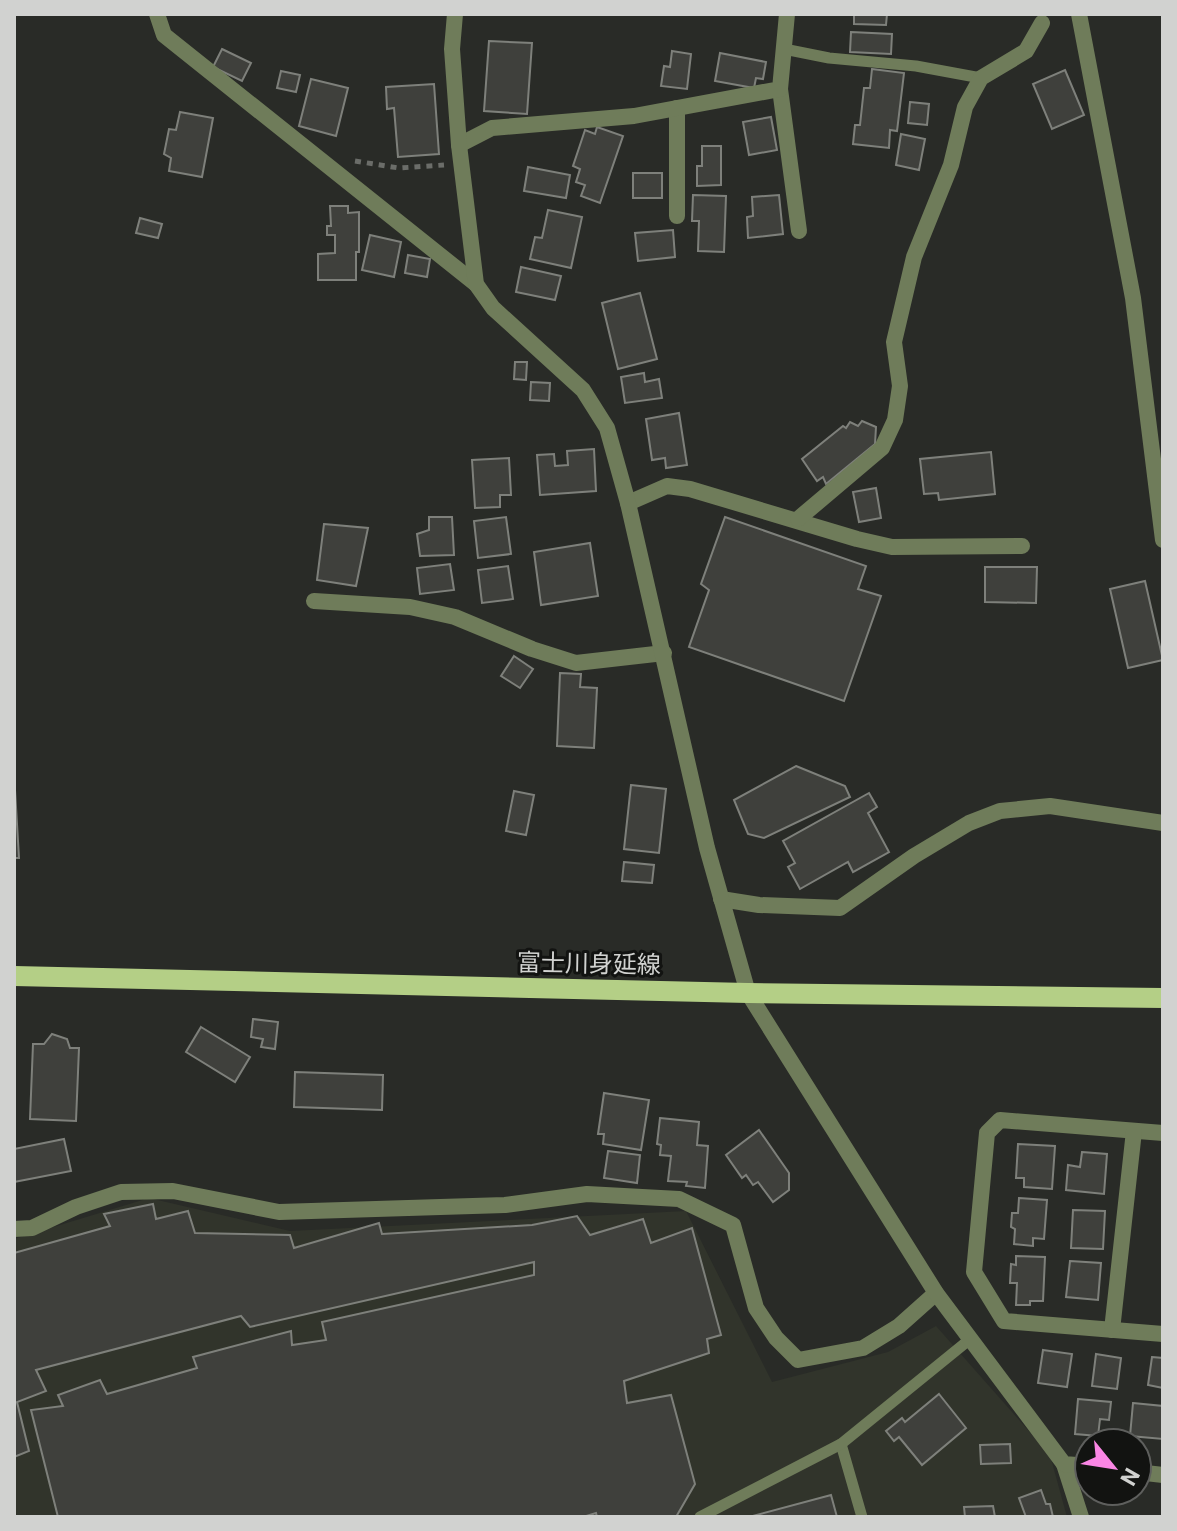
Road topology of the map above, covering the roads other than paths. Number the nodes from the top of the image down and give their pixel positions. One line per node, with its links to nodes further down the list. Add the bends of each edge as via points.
1 (157, 14): 13 (street, via 164,35)
2 (455, 14): 10 (street, via 452,49)
3 (787, 14): 6 (street)
4 (1079, 14): 16 (street, via 1133,298)
5 (1042, 23): 7 (street, via 1026,51)
6 (784, 49): 7 (lane); 8 (street)
7 (981, 78): 15 (street, via 965,107 951,165 914,257 894,342 900,386 895,420 882,448)
8 (780, 89): 9 (street); 12 (street)
9 (677, 108): 10 (street, via 492,128); 11 (street)
10 (459, 145): 13 (street)
11 (677, 216)
12 (799, 231)
13 (476, 284): 14 (street, via 493,308 583,390 607,428)
14 (628, 503): 15 (street, via 667,486); 19 (street)
15 (798, 519): 17 (street, via 892,547)
16 (1163, 540)
17 (1022, 546)
18 (314, 601): 19 (street, via 410,607 455,617 576,663)
19 (664, 653): 21 (street)
20 (1163, 823): 21 (street, via 1050,806 1000,811 914,856 840,908)
21 (721, 899): 23 (street)
22 (14, 976): 23 (main road, 富士川身延線)
23 (748, 993): 24 (main road, 富士川身延線); 28 (street)
24 (1163, 998)
25 (1134, 1131): 26 (street); 29 (street); 29 (street, via 1000,1120 987,1133 974,1272 1004,1321)
26 (1163, 1133)
27 (14, 1229): 28 (street, via 32,1228 121,1192 173,1191 279,1212 505,1205 587,1194 679,1199 733,1225 756,1308 798,1360 863,1348 899,1326)
28 (936, 1293): 31 (street)
29 (1112, 1330): 30 (street)
30 (1163, 1334)
31 (969, 1340): 32 (lane); 33 (street)
32 (841, 1444): 35 (lane); 36 (lane)
33 (1064, 1464): 34 (street); 37 (street)
34 (1073, 1465)
35 (700, 1517)
36 (862, 1517)
37 (1081, 1517)

